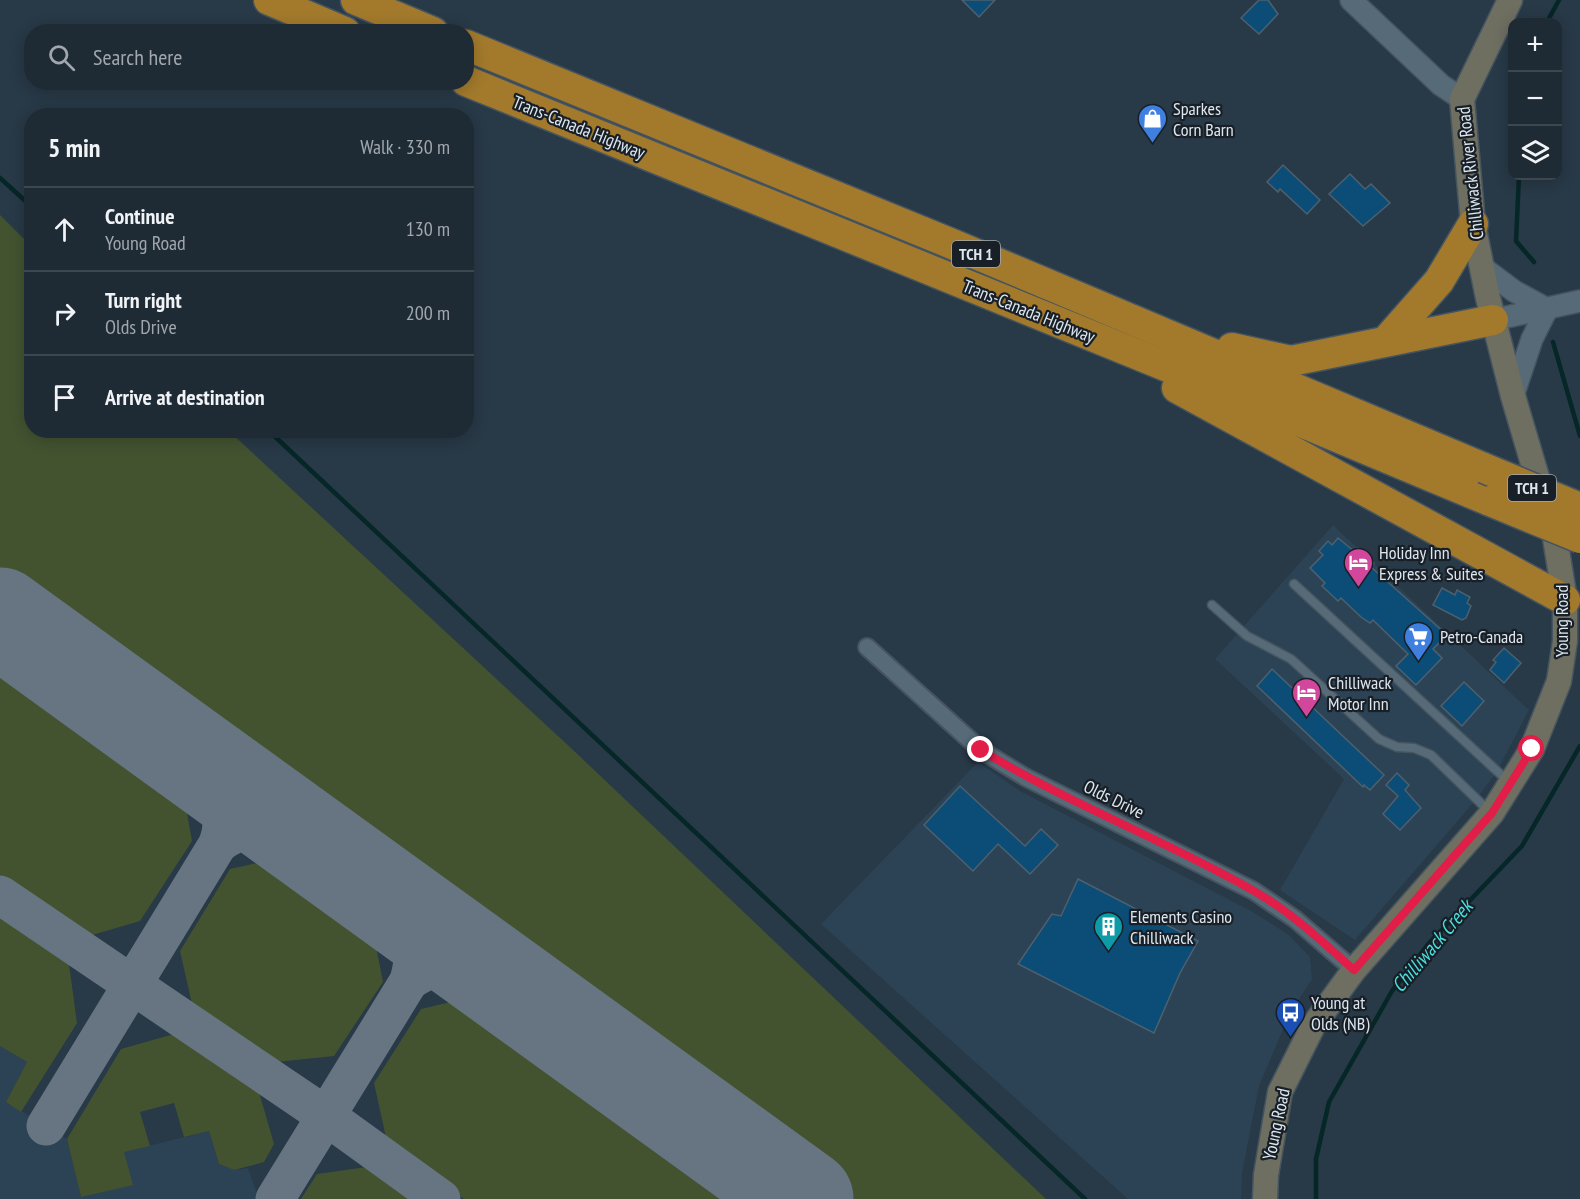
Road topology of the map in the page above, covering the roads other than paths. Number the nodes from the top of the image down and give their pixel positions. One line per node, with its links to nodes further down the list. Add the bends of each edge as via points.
1 (269, 0): 5 (highway)
2 (357, 0): 6 (highway)
3 (1351, 0): 9 (street, via 1441,85)
4 (1510, 0): 9 (main road, Chilliwack River Road)
5 (326, 24)
6 (414, 24)
7 (474, 48): 11 (highway, Trans-Canada Highway / TCH 1)
8 (474, 84): 13 (highway, Trans-Canada Highway / TCH 1)
9 (1462, 99): 10 (main road, Chilliwack River Road)
10 (1473, 224): 12 (main road, Chilliwack River Road); 17 (highway, via 1439,281)
11 (957, 246): 17 (highway, via 1226,346 1291,361); 19 (highway, Trans-Canada Highway / TCH 1, bridge)
12 (1482, 267): 15 (street); 16 (main road, Chilliwack River Road)
13 (944, 277): 20 (highway, Trans-Canada Highway / TCH 1, bridge); 22 (highway, via 1134,365)
14 (1580, 301): 15 (street)
15 (1547, 309): 16 (street); 18 (street)
16 (1494, 320): 17 (highway); 18 (main road, Young Road)
17 (1387, 340)
18 (1513, 396): 22 (main road, Young Road, via 1555,538)
19 (1580, 508)
20 (1580, 538)
21 (1293, 584): 25 (lane)
22 (1565, 600): 25 (main road, Young Road, via 1565,641 1559,681 1546,718)
23 (1212, 605): 26 (lane, via 1247,636 1291,659 1379,739 1431,755)
24 (867, 647): 27 (street, Olds Drive, via 981,750 1025,777 1254,891 1295,919)
25 (1511, 784): 26 (main road, Young Road)
26 (1492, 813): 27 (main road, Young Road)
27 (1354, 970): 28 (main road, Young Road, via 1313,1026 1280,1092)
28 (1265, 1199)

